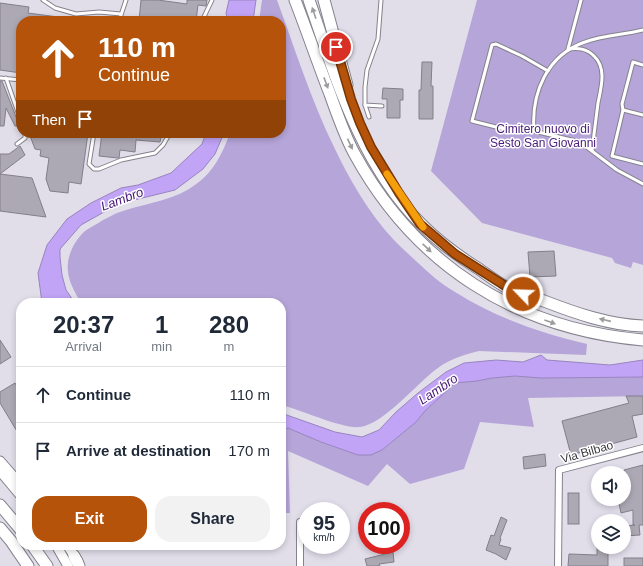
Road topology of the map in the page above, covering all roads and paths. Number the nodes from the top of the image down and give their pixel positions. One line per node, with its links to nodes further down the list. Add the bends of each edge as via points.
1 (43, 0): 10 (lane, via 54,8 76,14)
2 (126, 0): 10 (lane)
3 (212, 0): 11 (lane)
4 (288, 0): 15 (highway)
5 (295, 0): 15 (highway)
6 (309, 0): 14 (highway, one-way to 6)
7 (324, 0): 14 (highway)
8 (381, 0): 21 (lane, via 378,39 364,87)
9 (581, 0): 13 (lane)
10 (121, 14)
11 (204, 16)
12 (643, 30): 13 (lane, via 586,41)
13 (568, 49): 17 (lane); 32 (lane, via 578,48 592,53 601,68 602,80)
14 (332, 50): 35 (highway, one-way to 14, via 627,325 576,313 510,289 455,254 420,224 371,147 348,100)
15 (316, 58): 36 (highway, one-way to 36, via 353,152 377,192 428,250 486,292 536,317 595,334)
16 (643, 65): 24 (lane, via 633,62 622,104)
17 (548, 71): 27 (lane, via 535,103); 27 (lane, via 522,56 496,44 492,45 472,121 500,128)
18 (0, 78): 19 (lane)
19 (6, 78): 20 (lane); 22 (lane)
20 (16, 79)
21 (365, 105): 23 (lane); 26 (lane)
22 (16, 106)
23 (382, 106)
24 (623, 110): 25 (lane); 33 (lane, via 612,156)
25 (643, 115)
26 (370, 117)
27 (534, 131): 32 (lane, via 580,142)
28 (25, 138): 31 (lane)
29 (93, 138): 30 (lane, via 90,164 99,169 121,160 155,153)
30 (167, 138)
31 (17, 144)
32 (592, 150): 34 (lane, via 617,170)
33 (643, 164)
34 (643, 184)
35 (643, 326)
36 (643, 340)
37 (643, 448): 57 (street, Via Bilbao, via 559,470)
38 (0, 461): 40 (street)
39 (0, 471): 41 (street)
40 (16, 479)
41 (16, 490)
42 (0, 505): 43 (highway)
43 (16, 524)
44 (0, 528): 45 (highway)
45 (16, 549)
46 (17, 550): 52 (highway)
47 (36, 550): 53 (highway)
48 (59, 550): 54 (street)
49 (70, 550): 51 (street)
50 (300, 554): 56 (street)
51 (76, 561): 55 (street)
52 (28, 566)
53 (47, 566)
54 (68, 566)
55 (83, 566)
56 (300, 566)
57 (558, 566)

